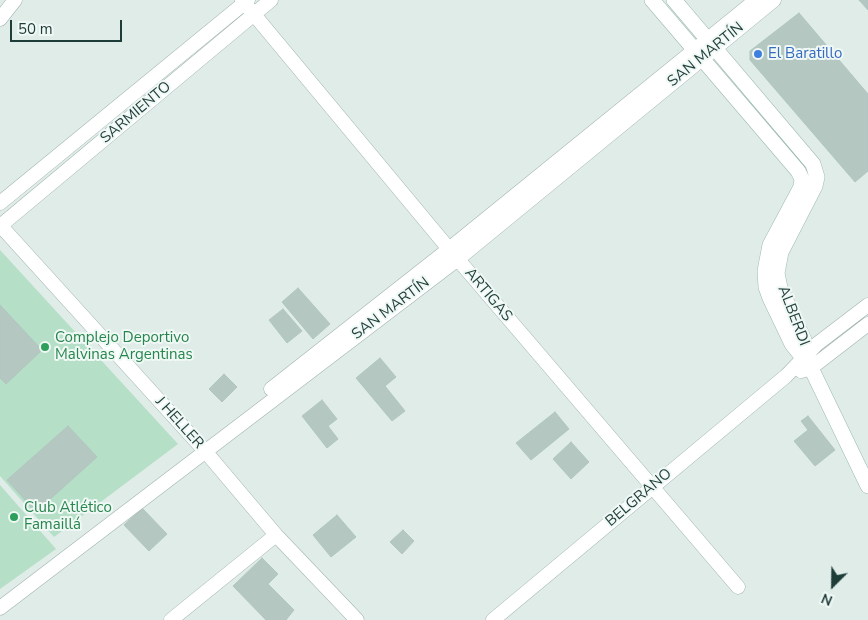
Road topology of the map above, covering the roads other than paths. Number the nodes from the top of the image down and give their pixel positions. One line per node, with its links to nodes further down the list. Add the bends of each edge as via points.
1 (16, 0): 9 (street)
2 (272, 0): 8 (street, SARMIENTO)
3 (652, 0): 11 (street, ALBERDI)
4 (674, 0): 10 (street, ALBERDI)
5 (756, 0): 10 (street, SAN MARTÍN)
6 (774, 0): 10 (street, SAN MARTÍN)
7 (245, 1): 8 (street, ARTIGAS); 12 (street, SARMIENTO)
8 (254, 15): 13 (street, SARMIENTO); 14 (street, ARTIGAS)
9 (0, 20)
10 (712, 44): 11 (street, SAN MARTÍN); 17 (street, ALBERDI, via 813,164 817,178 815,186 781,252 777,273 780,288 804,340)
11 (699, 54): 14 (street, SAN MARTÍN); 17 (street, ALBERDI, via 798,170 802,179 801,187 770,245 765,271 770,298 792,344)
12 (0, 204)
13 (0, 226): 18 (street, J HELLER)
14 (453, 254): 18 (street, SAN MARTÍN); 20 (street, ARTIGAS)
15 (868, 305): 17 (street, BELGRANO)
16 (868, 324): 17 (street, BELGRANO)
17 (807, 360): 19 (street); 20 (street, BELGRANO)
18 (202, 448): 21 (street, J HELLER); 23 (street, SAN MARTÍN); 24 (street, SAN MARTÍN)
19 (868, 486)
20 (651, 488): 22 (street, ARTIGAS); 27 (street, BELGRANO)
21 (276, 535): 25 (street, J HELLER); 26 (street)
22 (738, 587)
23 (0, 597)
24 (0, 608)
25 (353, 619)
26 (170, 620)
27 (493, 620)

